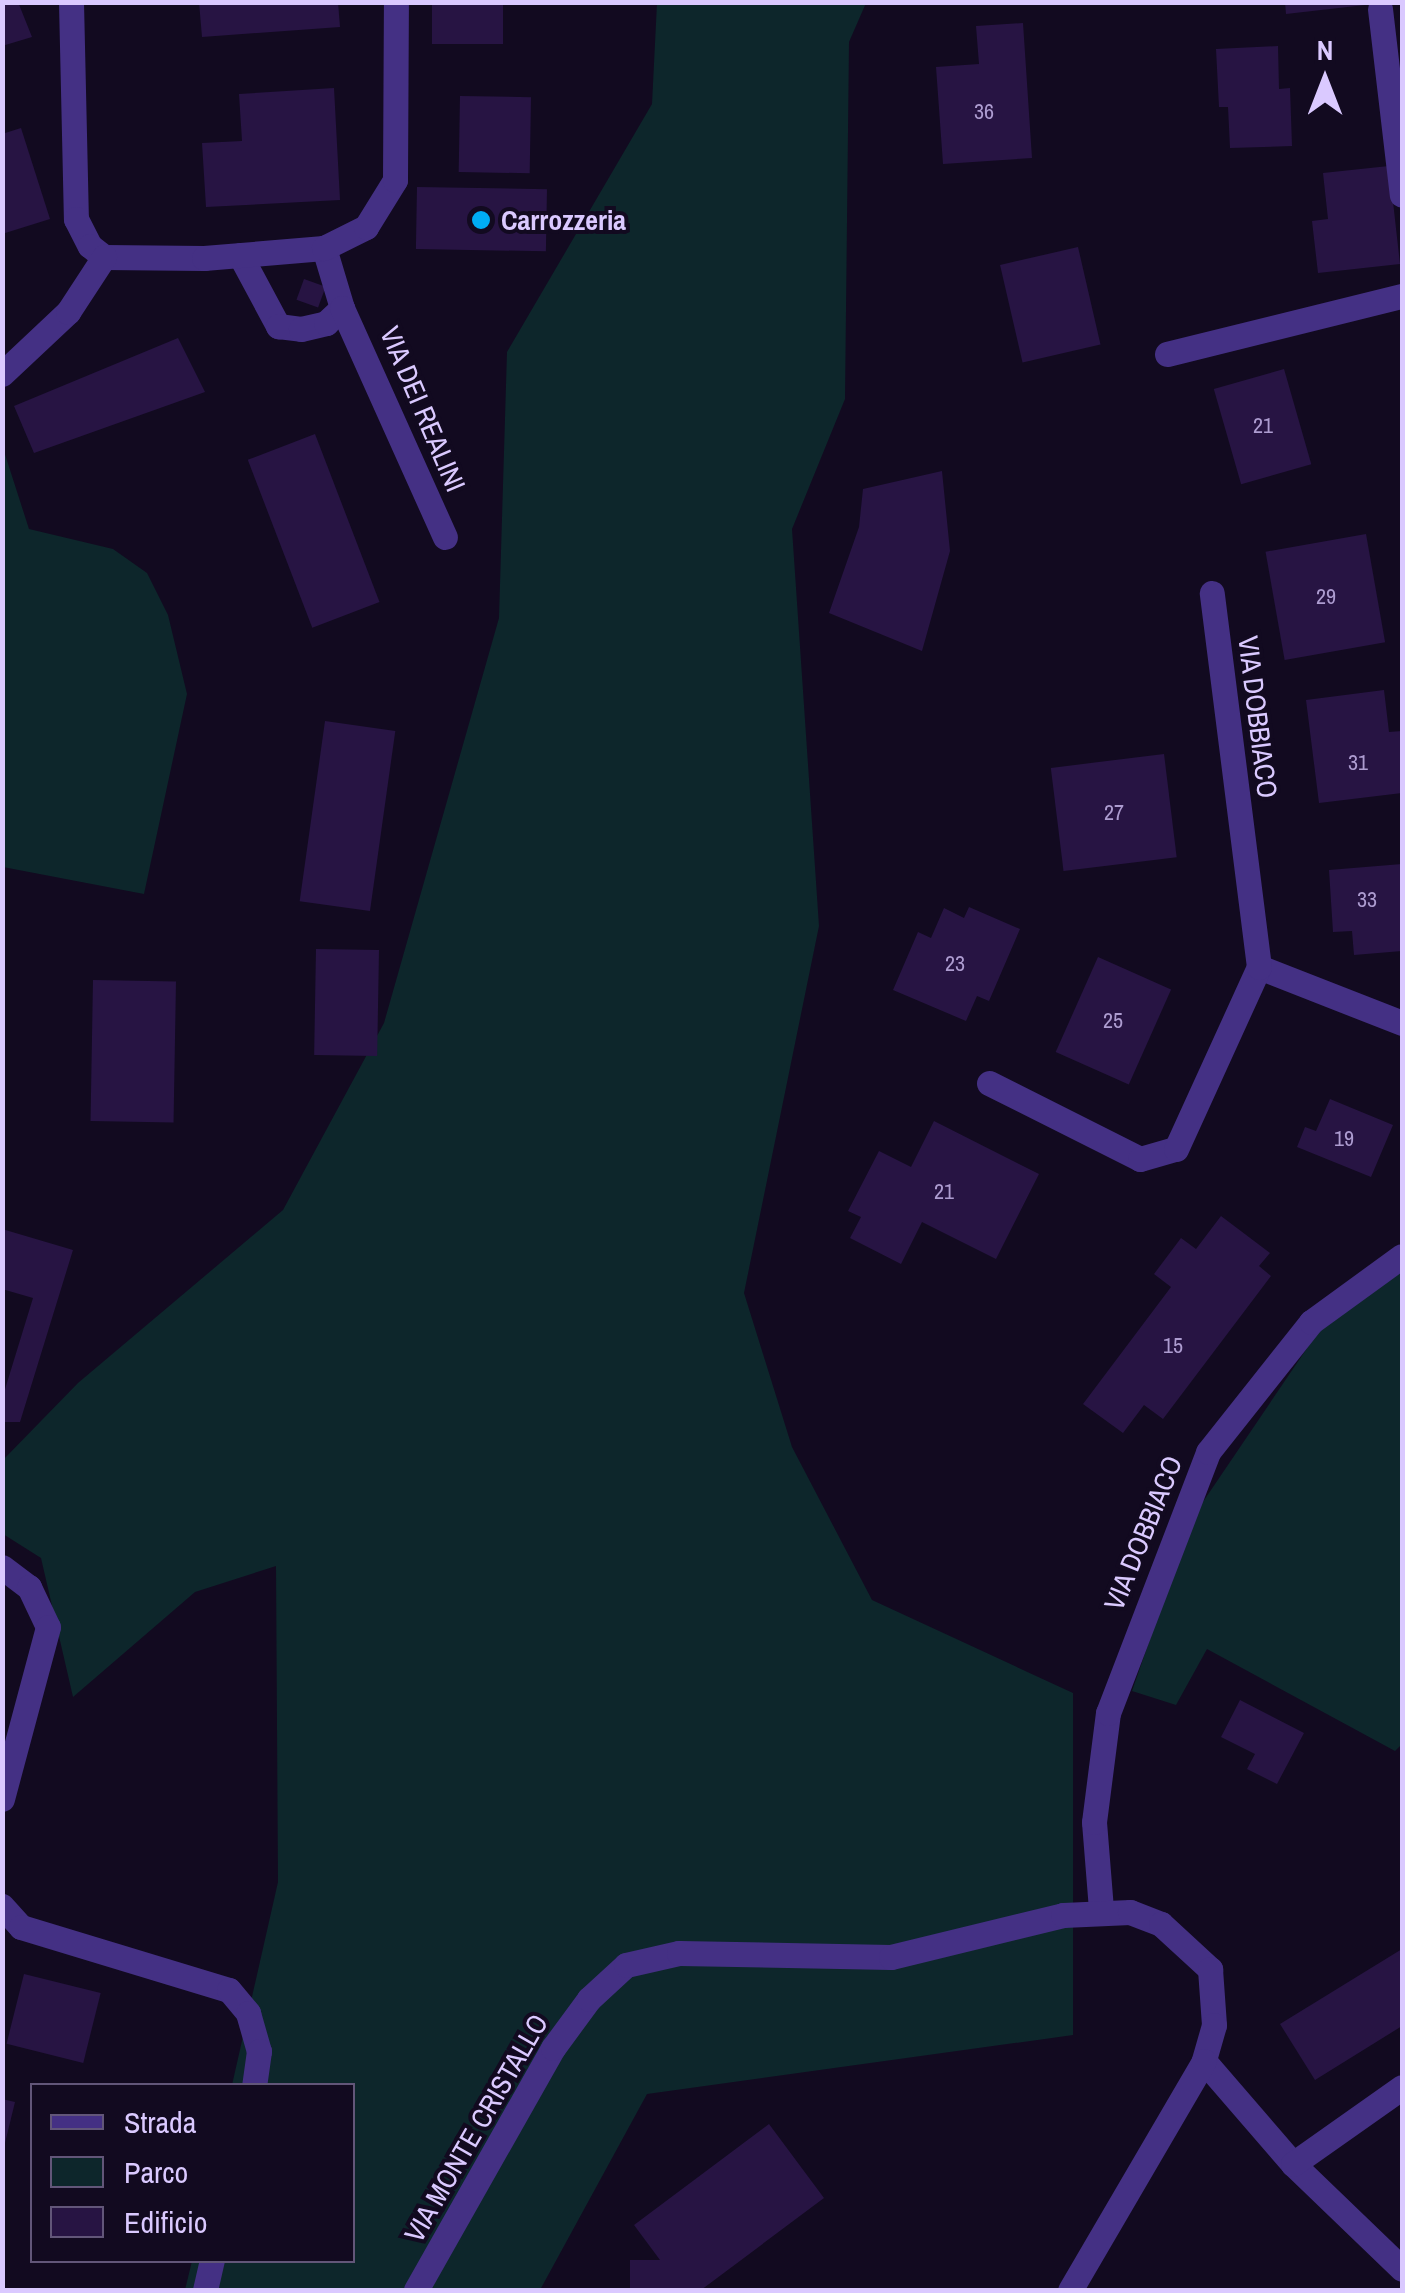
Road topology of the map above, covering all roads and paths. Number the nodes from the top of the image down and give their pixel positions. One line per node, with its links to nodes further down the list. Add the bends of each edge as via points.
1 (71, 2): 7 (street, via 76,218)
2 (396, 2): 5 (street, via 395,180 366,227)
3 (1380, 10): 4 (street)
4 (1402, 194)
5 (324, 248): 6 (street); 9 (street, VIA DEI REALINI)
6 (240, 255): 7 (street); 9 (street, VIA DEI REALINI, via 278,326 326,323)
7 (104, 257): 11 (street, via 68,312)
8 (1402, 296): 10 (street)
9 (342, 308): 12 (street, VIA DEI REALINI)
10 (1167, 354)
11 (2, 374)
12 (445, 537)
13 (1212, 593): 14 (street, VIA DOBBIACO)
14 (1258, 967): 15 (street); 16 (street, via 1176,1149 1140,1160)
15 (1402, 1023)
16 (990, 1083)
17 (1402, 1256): 21 (street, VIA DOBBIACO, via 1311,1322 1208,1452 1108,1713 1094,1822)
18 (2, 1567): 19 (street, via 29,1587 48,1627)
19 (2, 1799)
20 (2, 1906): 23 (street, via 21,1927 229,1990 248,2013 259,2052)
21 (1101, 1909): 22 (street, VIA MONTE CRISTALLO, via 1161,1924 1210,1969 1214,2026); 29 (street, VIA MONTE CRISTALLO, via 891,1956 679,1953 626,1965 589,1999 553,2048)
22 (1204, 2062): 25 (street); 30 (street, VIA MONTE CRISTALLO)
23 (254, 2083)
24 (1402, 2087): 25 (street)
25 (1293, 2164): 27 (street)
26 (211, 2263): 28 (street)
27 (1402, 2268)
28 (204, 2290)
29 (416, 2290)
30 (1070, 2290)

